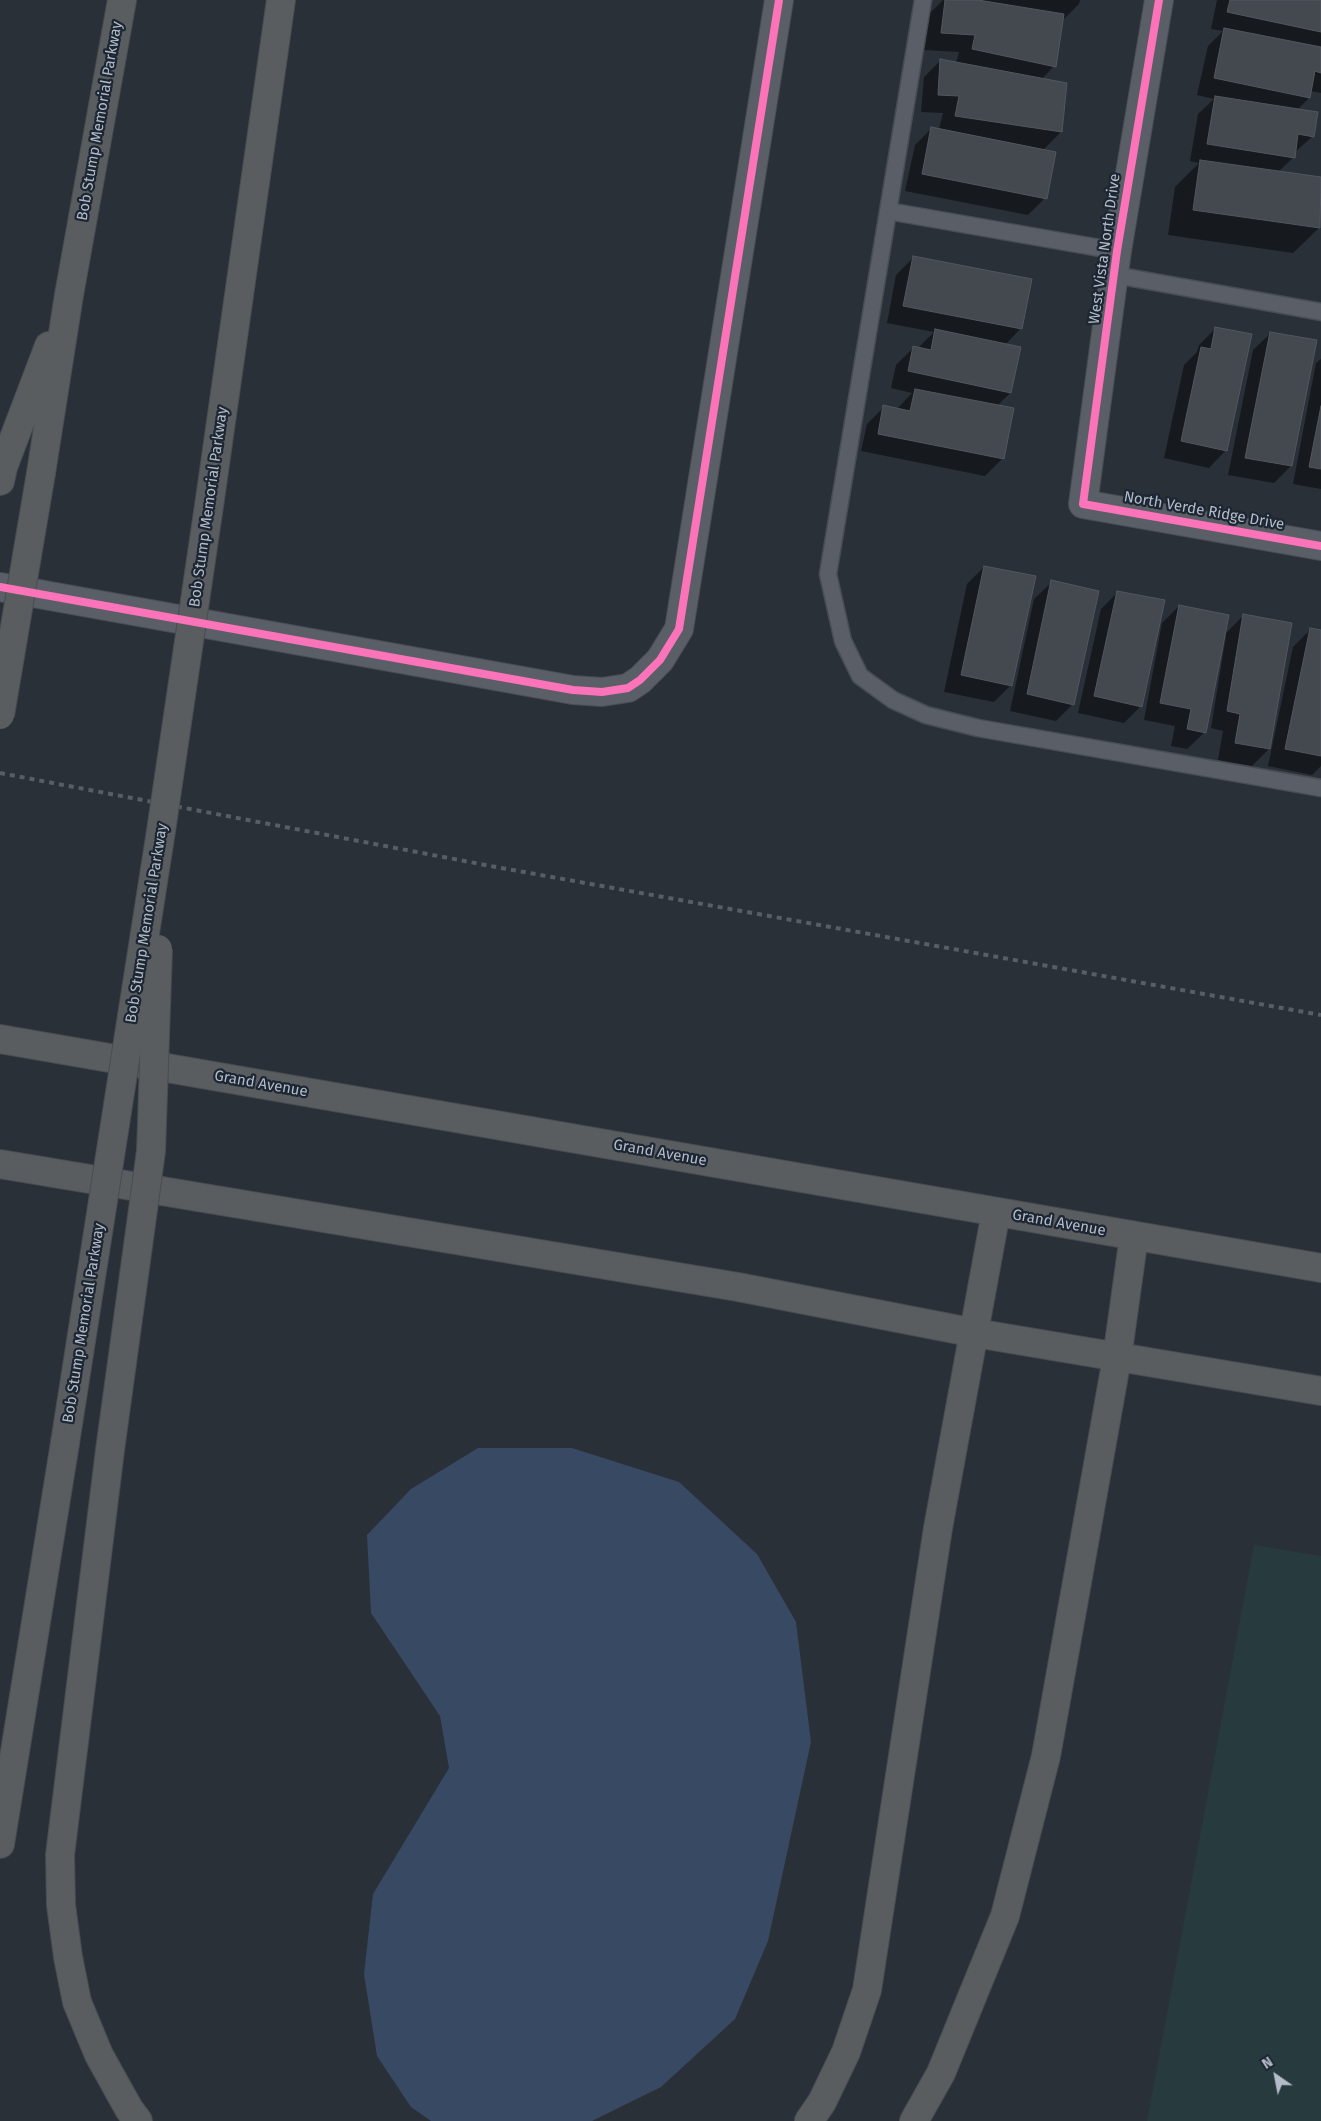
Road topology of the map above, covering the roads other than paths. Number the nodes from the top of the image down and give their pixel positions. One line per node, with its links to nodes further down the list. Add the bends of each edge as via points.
1 (122, 0): 8 (highway, Bob Stump Memorial Parkway)
2 (281, 0): 16 (highway, Bob Stump Memorial Parkway, bridge)
3 (779, 0): 13 (street, via 679,629 660,660 640,680 628,688 573,690)
4 (923, 0): 6 (lane)
5 (1159, 0): 7 (street, West Vista North Drive)
6 (888, 211): 7 (lane); 15 (lane, via 828,574 843,641 860,676 892,700 926,715 978,728)
7 (1116, 263): 9 (lane); 11 (street, West Vista North Drive)
8 (69, 296): 10 (highway); 14 (highway, Bob Stump Memorial Parkway, bridge)
9 (1321, 312)
10 (1, 474)
11 (1083, 504): 12 (street, North Verde Ridge Drive)
12 (1321, 546)
13 (0, 587)
14 (0, 715)
15 (1321, 788)
16 (161, 832): 25 (highway, Bob Stump Memorial Parkway, bridge); 26 (highway, bridge, via 151,1151 60,1856 61,1905 77,2002 99,2055)
17 (0, 1039): 19 (highway, Grand Avenue)
18 (0, 1164): 22 (highway, via 738,1288)
19 (996, 1212): 20 (highway, Grand Avenue); 22 (highway)
20 (1134, 1236): 21 (highway, Grand Avenue); 23 (highway)
21 (1321, 1268)
22 (975, 1333): 23 (highway); 27 (highway, via 938,1528 867,1990 846,2052)
23 (1117, 1358): 24 (highway); 28 (highway, via 1046,1756 1005,1916 941,2073)
24 (1321, 1391)
25 (0, 1844)
26 (138, 2121)
27 (809, 2121)
28 (914, 2121)

